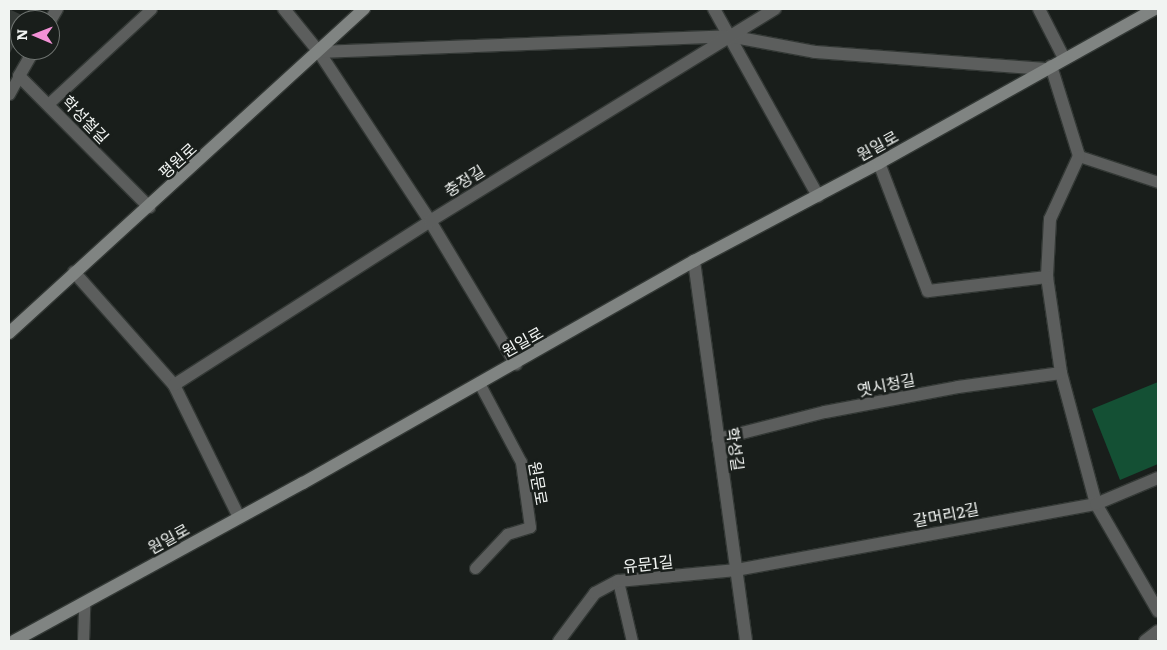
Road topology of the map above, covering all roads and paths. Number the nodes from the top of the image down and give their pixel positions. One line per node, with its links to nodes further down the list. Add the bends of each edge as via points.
1 (152, 9): 15 (lane)
2 (284, 9): 9 (street)
3 (364, 9): 9 (main road, 평원로)
4 (714, 9): 8 (street)
5 (775, 9): 8 (street, 충정길)
6 (1039, 9): 10 (street)
7 (1154, 9): 10 (main road, 원일로)
8 (729, 36): 9 (street); 12 (street, via 815,52); 19 (street); 21 (street, 충정길)
9 (319, 52): 20 (main road, 평원로); 21 (street)
10 (1064, 58): 12 (main road, 원일로)
11 (28, 60): 13 (street)
12 (1049, 68): 16 (street); 17 (main road, 원일로)
13 (19, 76): 14 (lane); 15 (street, 학성철길)
14 (9, 94)
15 (48, 104): 20 (street, 학성철길)
16 (1079, 156): 18 (lane); 24 (street, via 1050,219)
17 (879, 163): 19 (main road, 원일로); 24 (street, via 928,291)
18 (1158, 182)
19 (818, 196): 22 (main road, 원일로)
20 (149, 207): 23 (main road, 평원로)
21 (430, 221): 26 (street); 29 (street, 충정길)
22 (694, 261): 26 (main road, 원일로); 30 (street, 학성길)
23 (74, 272): 25 (main road, 평원로); 29 (street)
24 (1047, 277): 27 (street)
25 (9, 333)
26 (516, 364): 28 (main road, 원일로)
27 (1062, 373): 30 (street, 옛시청길, via 958,387 834,410); 32 (street)
28 (479, 383): 33 (main road, 원일로); 34 (lane, 원문로, via 521,462 530,527 507,534)
29 (174, 385): 33 (street)
30 (718, 439): 35 (street, 학성길)
31 (1158, 478): 32 (street, 갈머리2길)
32 (1096, 504): 35 (street, 갈머리2길); 38 (street)
33 (239, 517): 37 (main road, 원일로)
34 (475, 568)
35 (736, 570): 36 (street, 유문1길); 44 (street, 학성길)
36 (618, 581): 42 (street, 유문1길, via 596,593); 43 (lane)
37 (84, 604): 40 (main road, 원일로); 41 (lane)
38 (1158, 611)
39 (1158, 631): 45 (street)
40 (14, 641)
41 (83, 641)
42 (559, 641)
43 (632, 641)
44 (746, 641)
45 (1145, 641)

